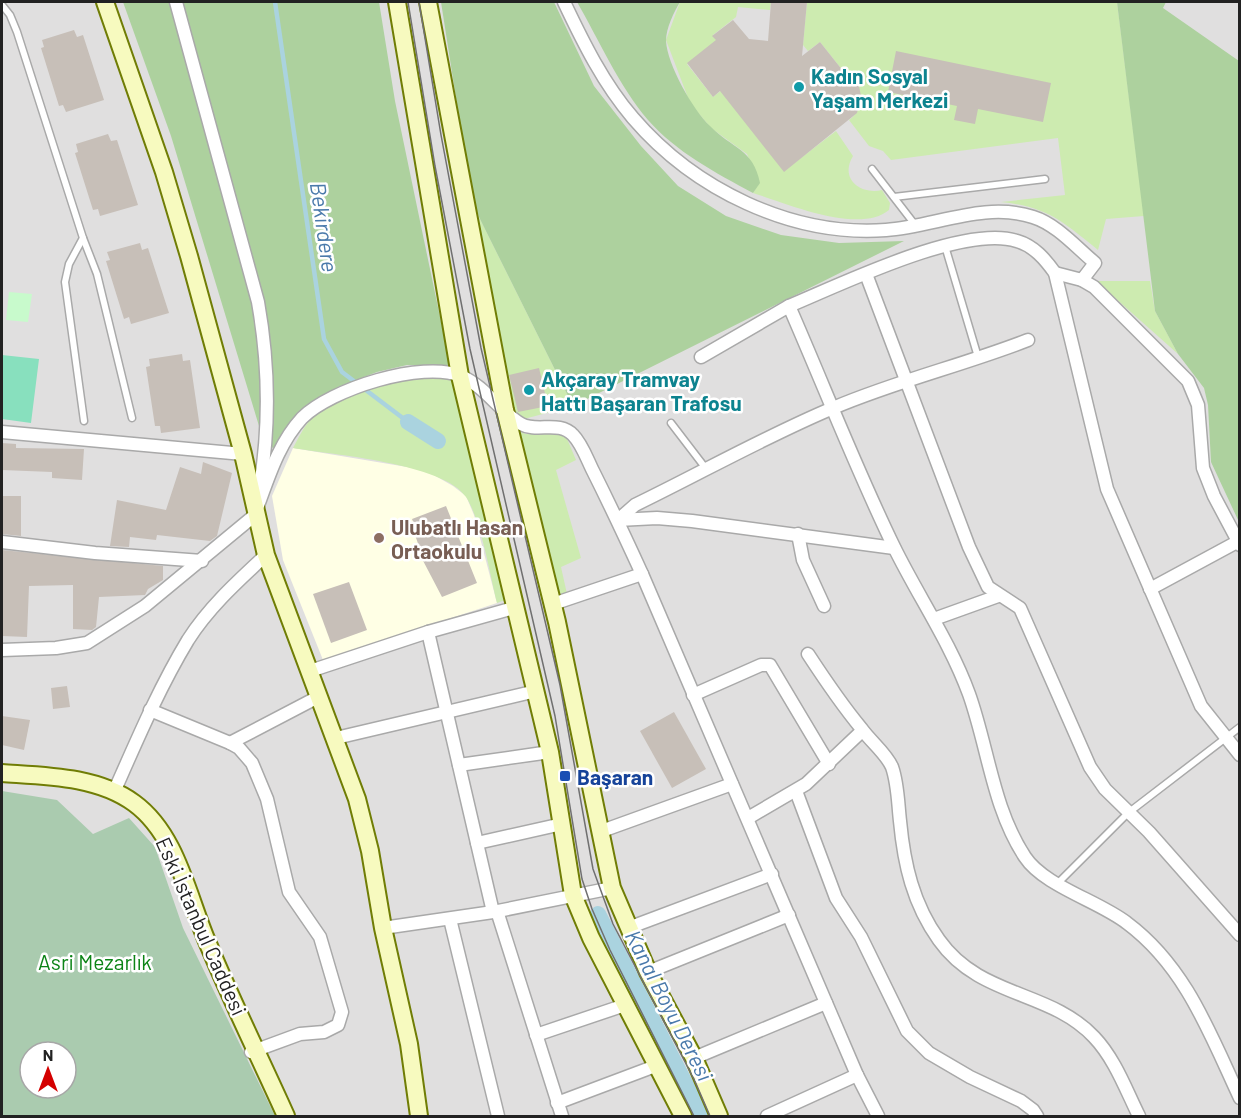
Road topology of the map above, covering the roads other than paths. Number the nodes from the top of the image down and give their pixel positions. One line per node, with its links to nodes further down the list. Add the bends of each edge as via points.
1 (105, 2): 28 (main road, via 164,172)
2 (176, 2): 30 (street, via 258,302 264,340 266,449)
3 (397, 2): 20 (main road)
4 (428, 2): 23 (main road)
5 (564, 2): 10 (street, via 592,59 634,119 682,166 716,189 774,214 830,228 868,231)
6 (2, 5): 11 (lane, via 17,32)
7 (872, 169): 9 (lane)
8 (1045, 179): 9 (lane)
9 (894, 197): 10 (lane)
10 (916, 226): 15 (street, via 1003,211 1034,217 1095,263)
11 (83, 238): 24 (lane, via 97,274); 25 (lane, via 69,264 65,282)
12 (945, 246): 13 (street, via 980,237 1019,241 1033,249); 14 (street); 19 (lane)
13 (1055, 273): 15 (street); 39 (street, via 1107,489)
14 (866, 274): 16 (street); 21 (street)
15 (1082, 280): 34 (street, via 1094,287 1188,381 1198,405 1203,468)
16 (789, 306): 18 (street); 22 (street)
17 (1028, 340): 19 (street)
18 (701, 357)
19 (979, 359): 21 (street)
20 (460, 376): 23 (street, via 477,385); 30 (street, via 425,372 378,381 341,394 303,417 281,446); 43 (main road)
21 (905, 382): 22 (street); 40 (street, via 969,547 988,587)
22 (833, 408): 29 (street); 35 (street)
23 (505, 410): 31 (street, via 532,429 560,428 575,437); 41 (main road)
24 (132, 417)
25 (84, 421)
26 (671, 423): 29 (lane)
27 (2, 432): 28 (street)
28 (243, 454): 30 (main road)
29 (707, 470): 31 (street, via 635,505)
30 (255, 513): 36 (main road); 37 (street)
31 (618, 520): 32 (street, via 668,519); 38 (street)
32 (798, 534): 35 (street); 42 (street, via 803,560)
33 (2, 542): 37 (street)
34 (1238, 543): 39 (street)
35 (894, 548): 44 (street)
36 (266, 555): 48 (main road); 52 (street, via 231,588 189,638)
37 (202, 561): 46 (street, via 145,606 87,643)
38 (642, 574): 41 (street); 50 (street)
39 (1150, 589): 56 (street, via 1201,706)
40 (998, 596): 44 (street); 68 (street, via 1020,608 1090,767)
41 (553, 604): 71 (main road)
42 (824, 606)
43 (517, 607): 45 (street); 49 (main road)
44 (934, 619): 74 (street, via 969,693 993,782 1020,848 1034,867)
45 (428, 632): 48 (street); 53 (street)
46 (2, 650)
47 (808, 654): 55 (street)
48 (310, 671): 51 (main road)
49 (536, 691): 53 (street); 59 (main road)
50 (693, 695): 61 (street, via 761,665 770,665); 65 (street)
51 (320, 696): 57 (main road); 58 (street)
52 (150, 710): 58 (street); 67 (street)
53 (447, 712): 57 (street); 62 (street)
54 (1239, 727): 56 (lane)
55 (862, 731): 61 (street); 102 (street, via 890,764 906,870 918,906 939,942 964,969 1049,1007 1094,1037)
56 (1224, 736): 60 (street); 68 (lane)
57 (336, 738): 79 (main road, via 365,828)
58 (230, 743): 86 (street, via 246,755 261,782 289,892 320,937 342,1012 332,1030 300,1034)
59 (550, 752): 62 (street); 70 (main road)
60 (1239, 755)
61 (829, 764): 66 (street)
62 (459, 765): 72 (street)
63 (2, 773): 67 (main road, Eski İstanbul Caddesi, via 72,780)
64 (2, 782): 86 (main road, Eski İstanbul Caddesi, via 83,793 111,802 138,818 160,844 205,956)
65 (732, 784): 69 (street); 71 (street)
66 (796, 791): 69 (street); 101 (street, via 836,898 861,937 907,1031 929,1053 1021,1101)
67 (114, 792): 86 (main road, Eski İstanbul Caddesi, via 143,810 161,832)
68 (1128, 813): 74 (lane); 81 (street)
69 (748, 818): 73 (street)
70 (562, 824): 72 (street); 75 (main road)
71 (599, 832): 75 (main road)
72 (477, 843): 76 (street)
73 (772, 874): 77 (street); 80 (street)
74 (1058, 883): 90 (street, via 1127,922 1167,960 1199,1009)
75 (592, 892): 76 (street); 80 (main road); 84 (main road)
76 (495, 912): 78 (street); 85 (street)
77 (789, 915): 82 (street); 83 (street)
78 (450, 919): 79 (street); 95 (street)
79 (384, 928): 94 (main road, via 409,1044)
80 (628, 928): 82 (main road)
81 (1239, 935)
82 (648, 972): 87 (main road)
83 (826, 1003): 87 (street); 89 (street)
84 (625, 1005): 85 (street); 88 (main road)
85 (536, 1035): 91 (street)
86 (254, 1052): 92 (main road, Eski İstanbul Caddesi); 93 (main road, Eski İstanbul Caddesi)
87 (694, 1058): 98 (main road)
88 (658, 1065): 91 (street); 97 (main road)
89 (857, 1075): 99 (street); 100 (street)
90 (1239, 1098)
91 (557, 1103): 96 (street)
92 (279, 1116)
93 (286, 1116)
94 (419, 1116)
95 (498, 1116)
96 (562, 1116)
97 (683, 1116)
98 (719, 1116)
99 (767, 1116)
100 (878, 1116)
101 (1037, 1116)
102 (1138, 1116)

